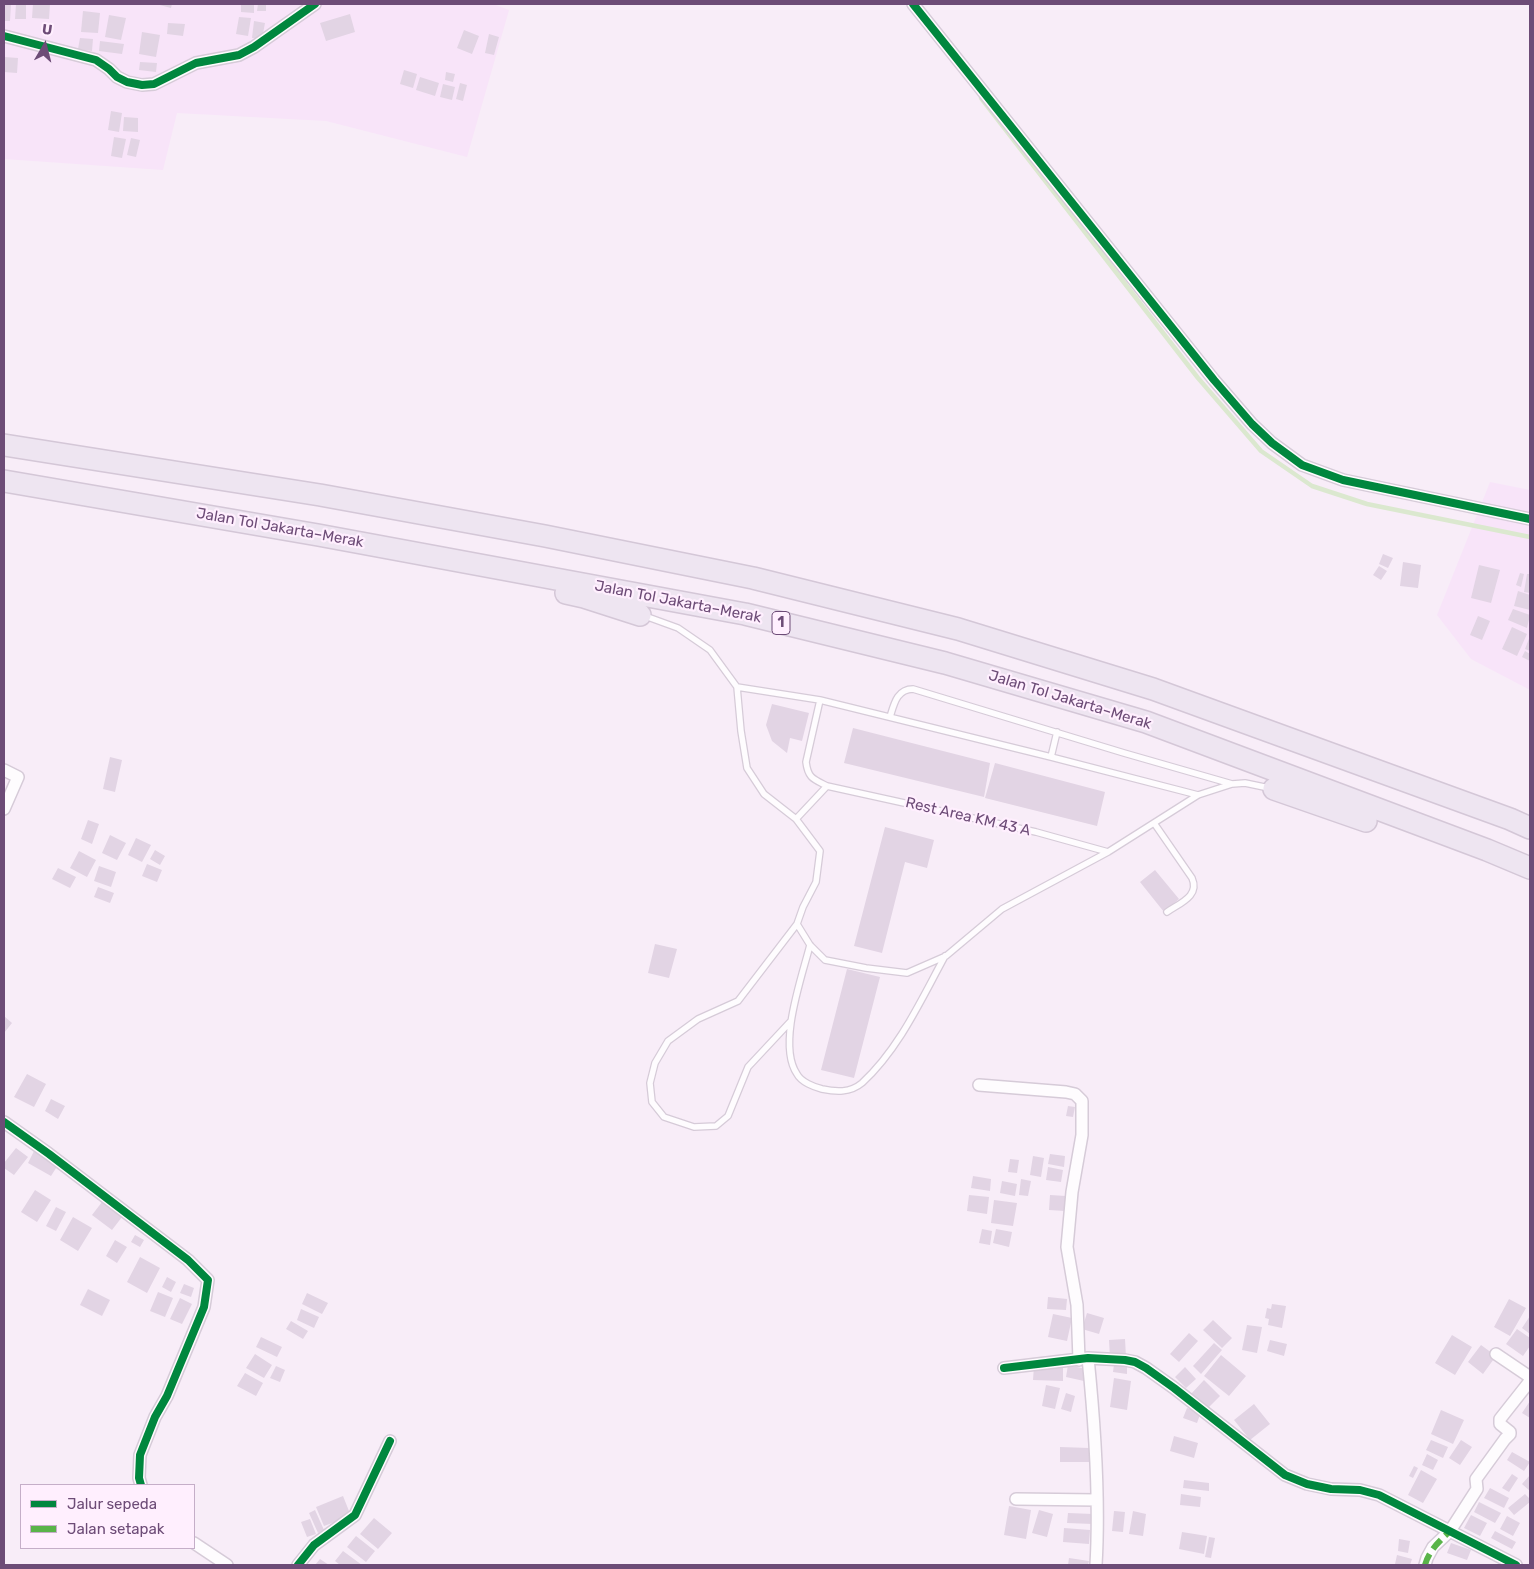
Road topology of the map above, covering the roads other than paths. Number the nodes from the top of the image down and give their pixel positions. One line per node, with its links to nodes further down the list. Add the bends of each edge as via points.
1 (314, 4): 3 (street, via 239,55 196,63 154,84 127,82 96,60)
2 (913, 4): 6 (street, via 1214,380 1272,444 1302,465 1343,480)
3 (4, 36)
4 (4, 445): 22 (highway, via 320,495 545,536 753,578 940,624 1153,689)
5 (4, 481): 7 (highway, Jalan Tol Jakarta–Merak / 1)
6 (1530, 519)
7 (318, 535): 8 (highway, via 584,597); 24 (highway, Jalan Tol Jakarta–Merak / 1, via 745,614 945,663 1146,722)
8 (640, 615): 9 (lane, via 678,628 710,650)
9 (737, 687): 10 (lane); 20 (lane, via 747,768 764,794)
10 (820, 700): 11 (lane); 16 (lane, Rest Area KM 43 A, via 806,762 810,776)
11 (890, 717): 12 (lane, via 895,700 904,691 913,689); 13 (lane)
12 (1057, 732): 13 (lane); 15 (lane)
13 (1051, 757): 18 (lane)
14 (4, 770): 19 (street, via 18,777)
15 (1232, 784): 17 (lane, via 1245,783); 18 (lane)
16 (827, 786): 20 (lane); 23 (lane, Rest Area KM 43 A, via 1036,832)
17 (1274, 789): 25 (highway, via 1469,858)
18 (1198, 795): 21 (lane)
19 (4, 809)
20 (796, 819): 27 (lane, via 820,851 816,882)
21 (1154, 823): 23 (lane); 26 (lane, via 1195,884 1192,895)
22 (1530, 828)
23 (1108, 852): 29 (lane, via 1002,909)
24 (1530, 868)
25 (1530, 875)
26 (1167, 912)
27 (797, 924): 28 (lane); 30 (lane, via 738,1001 698,1018 668,1041 655,1063 650,1083 652,1102 664,1117 694,1127 716,1126 728,1116 748,1067)
28 (810, 945): 29 (lane, via 825,960 907,973); 30 (lane)
29 (946, 956): 30 (lane, via 891,1051 861,1083 847,1091 822,1089 801,1080 795,1073 789,1052)
30 (791, 1022)
31 (979, 1085): 34 (street, via 1066,1092 1075,1094 1082,1102 1082,1135 1067,1247)
32 (4, 1122): 39 (street, via 188,1260 208,1280 204,1307 140,1455)
33 (1496, 1354): 36 (street)
34 (1084, 1359): 35 (street); 41 (street, via 1093,1407); 42 (street, via 1125,1360 1146,1368 1285,1475 1307,1484 1379,1495)
35 (1004, 1368)
36 (1530, 1377)
37 (1530, 1381): 42 (street, via 1500,1419 1500,1424 1510,1434 1476,1479 1477,1489)
38 (390, 1441): 45 (street, via 355,1515 314,1545)
39 (141, 1484)
40 (1016, 1498): 41 (street)
41 (1097, 1500): 46 (street)
42 (1450, 1530): 47 (street, via 1433,1547); 48 (street)
43 (195, 1544): 44 (street)
44 (227, 1565)
45 (298, 1565)
46 (1096, 1565)
47 (1425, 1565)
48 (1516, 1565)

